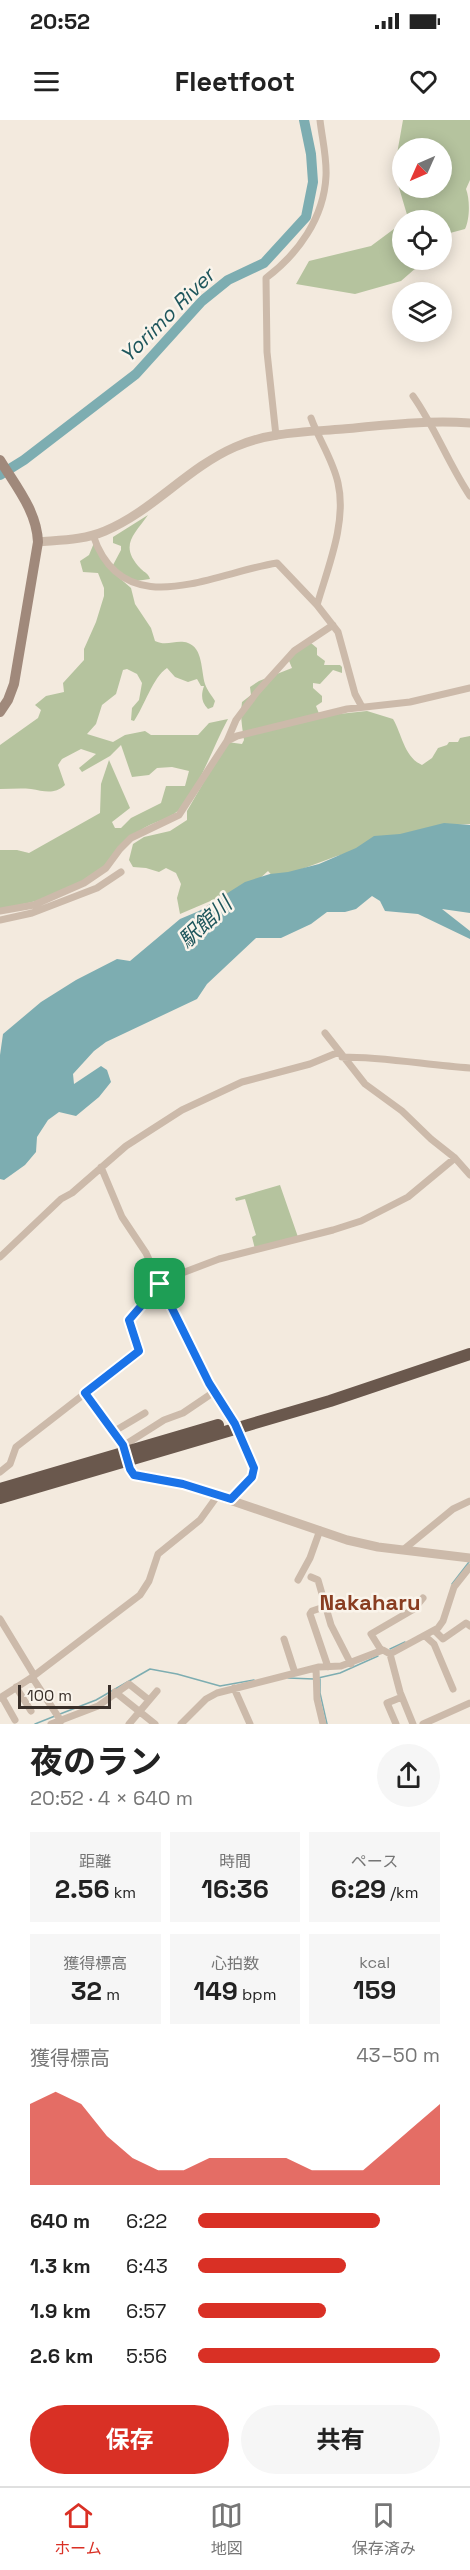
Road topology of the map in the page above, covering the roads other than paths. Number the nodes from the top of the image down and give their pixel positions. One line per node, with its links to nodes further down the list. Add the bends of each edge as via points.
1 (320, 120): 7 (street, via 326,176 317,215 307,238 266,278 267,352)
2 (413, 396): 4 (street)
3 (311, 418): 6 (street)
4 (431, 421): 5 (street); 6 (street); 9 (street, via 453,471)
5 (470, 423)
6 (315, 431): 7 (street); 12 (street, via 333,467 339,500 338,530)
7 (276, 436): 10 (street, via 253,440 219,455 134,515)
8 (0, 460): 11 (main road, via 32,516)
9 (470, 496)
10 (93, 535): 11 (street); 12 (street, via 98,550 112,568 138,585 183,585 277,563)
11 (38, 542): 16 (main road, via 14,684)
12 (317, 605): 13 (street)
13 (333, 625): 15 (street, via 343,644); 17 (street, via 283,662 244,708)
14 (470, 688): 15 (street, via 410,702)
15 (362, 707): 17 (street)
16 (0, 712)
17 (227, 741): 19 (street, via 179,815 131,838 106,868 84,883 34,905)
18 (121, 872): 20 (street, via 97,888 32,913)
19 (0, 911)
20 (0, 920)
21 (325, 1033): 22 (street)
22 (340, 1055): 23 (street); 24 (street, via 370,1089 402,1111); 25 (street, via 252,1079 209,1096 148,1130)
23 (470, 1068)
24 (455, 1158): 26 (street); 28 (street, via 408,1197 361,1221 219,1259)
25 (100, 1167): 27 (street); 28 (street, via 122,1217 146,1253)
26 (470, 1175)
27 (0, 1257)
28 (160, 1284): 30 (street); 31 (street, via 129,1320 139,1351)
29 (470, 1354): 33 (highway)
30 (214, 1392): 33 (street); 35 (street, via 183,1413 164,1420)
31 (85, 1393): 34 (street); 36 (street, via 16,1447 10,1464)
32 (145, 1413): 34 (street)
33 (234, 1424): 35 (highway); 40 (street, via 254,1470)
34 (113, 1432): 35 (street)
35 (125, 1453): 37 (highway); 38 (street, via 136,1476 177,1482); 39 (highway)
36 (0, 1472)
37 (0, 1489)
38 (218, 1495): 40 (street); 62 (street, via 200,1520 157,1555 142,1593)
39 (0, 1498)
40 (231, 1499): 42 (street)
41 (470, 1501): 43 (street, via 453,1509)
42 (320, 1530): 43 (street, via 370,1546); 47 (street)
43 (402, 1550): 44 (street)
44 (470, 1558)
45 (470, 1567): 53 (street, via 457,1583 443,1621)
46 (311, 1577): 50 (street, via 318,1580)
47 (298, 1580)
48 (423, 1598): 56 (street, via 414,1610 371,1634)
49 (353, 1602): 50 (street)
50 (328, 1607): 58 (street, via 332,1626); 59 (street, via 310,1614)
51 (0, 1620): 62 (street)
52 (470, 1626): 53 (street, via 466,1623 443,1639)
53 (435, 1631): 54 (street)
54 (425, 1636): 57 (street); 65 (street, via 434,1644)
55 (284, 1639): 61 (street)
56 (381, 1650): 57 (street); 58 (street)
57 (390, 1654): 69 (street)
58 (351, 1664): 59 (street)
59 (328, 1667): 60 (street)
60 (316, 1668): 61 (street); 81 (street)
61 (295, 1673): 64 (street)
62 (33, 1676): 63 (street); 75 (street)
63 (16, 1687): 68 (street); 72 (street)
64 (234, 1688): 79 (street, via 209,1697); 80 (street)
65 (453, 1689)
66 (157, 1691): 70 (street)
67 (115, 1692): 70 (street, via 129,1684); 73 (street); 75 (street, via 98,1706)
68 (1, 1697): 74 (street)
69 (402, 1697): 82 (street, via 387,1703); 83 (street)
70 (149, 1700): 73 (street)
71 (470, 1703): 84 (street)
72 (31, 1711)
73 (140, 1712): 77 (street); 78 (street)
74 (15, 1720)
75 (60, 1720): 76 (street)
76 (51, 1724)
77 (129, 1724)
78 (155, 1724)
79 (182, 1724)
80 (250, 1724)
81 (323, 1724)
82 (396, 1724)
83 (413, 1724)
84 (423, 1724)

